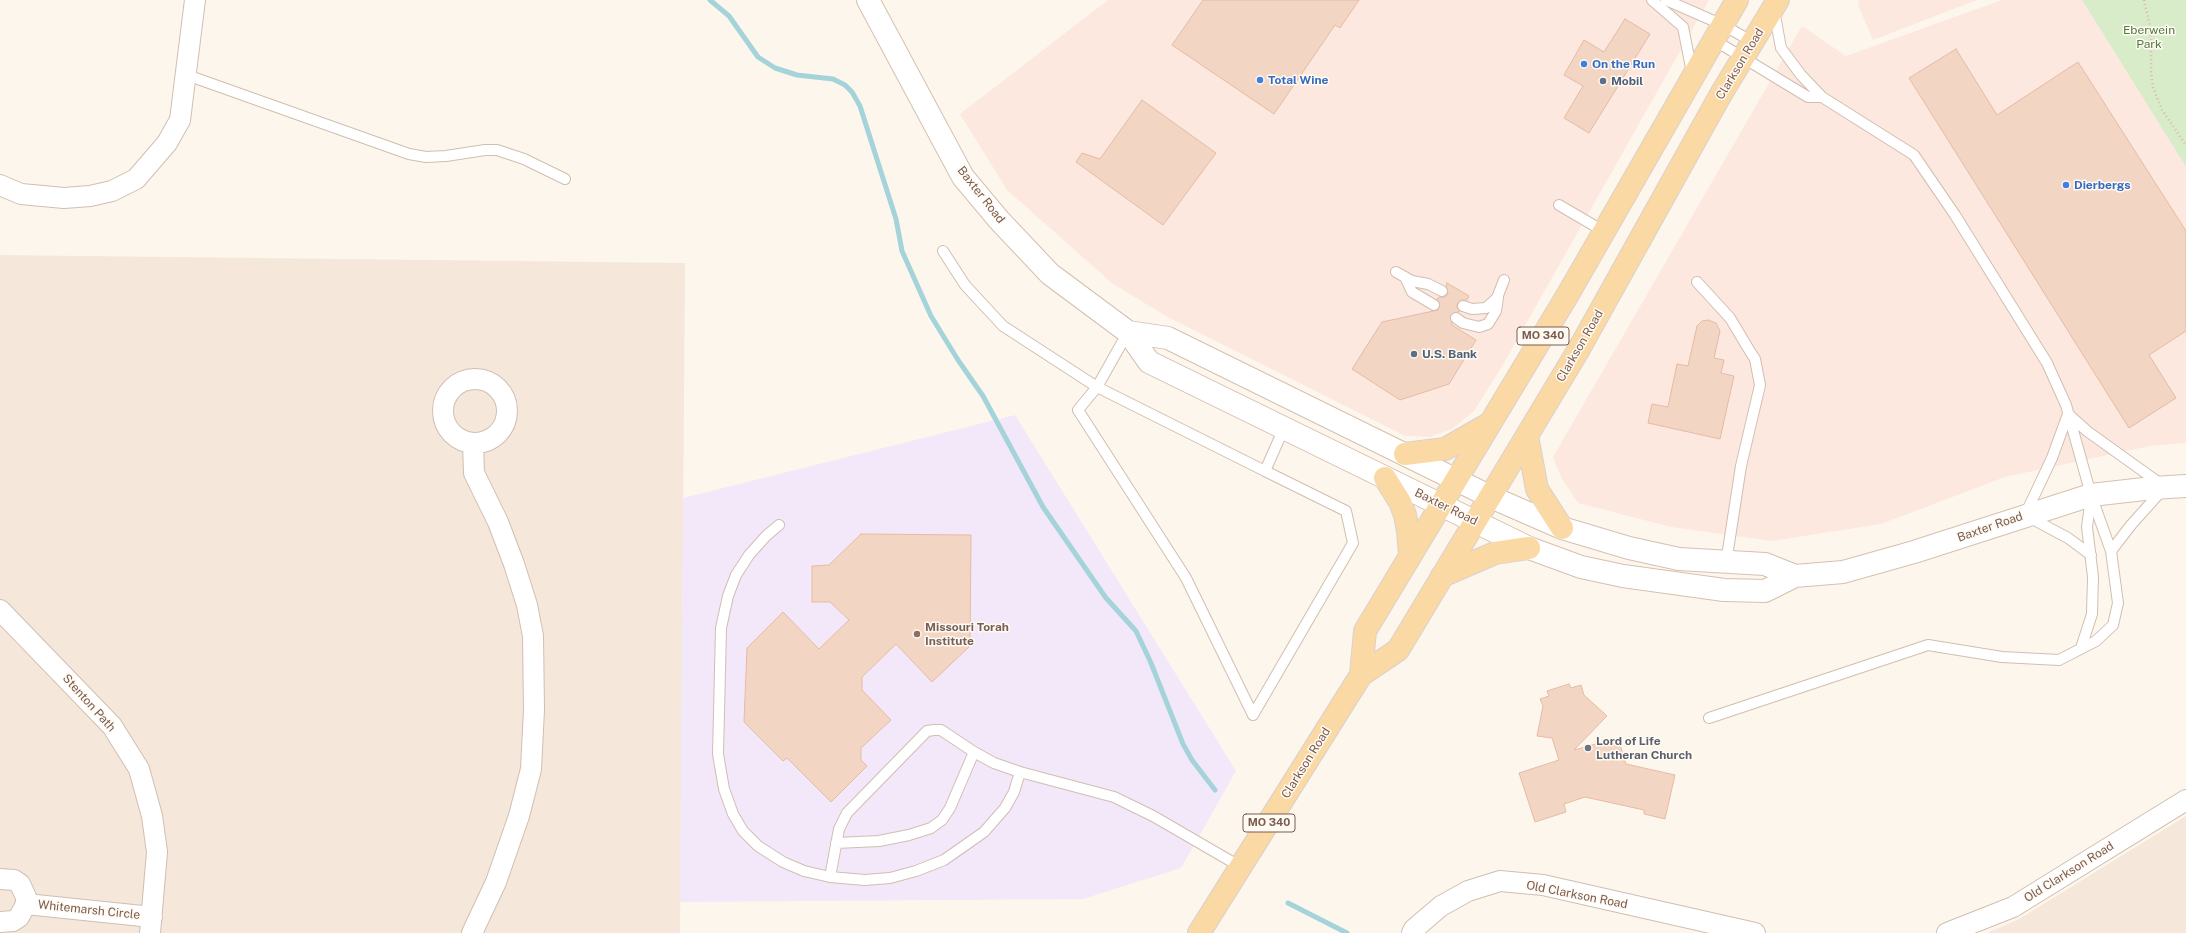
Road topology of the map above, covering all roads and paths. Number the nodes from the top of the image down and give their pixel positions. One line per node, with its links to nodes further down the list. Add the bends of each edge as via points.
1 (194, 0): 10 (street)
2 (868, 0): 26 (main road, Baxter Road, via 963,177 1050,274)
3 (1652, 0): 11 (lane, via 1683,27)
4 (1666, 0): 8 (lane)
5 (1737, 0): 8 (main road, Clarkson Road / MO 340)
6 (2144, 0): 13 (path, via 2151,32 2153,87 2162,110)
7 (1776, 4): 9 (main road, Clarkson Road / MO 340); 12 (lane, via 1781,48 1800,75)
8 (1718, 33): 9 (lane); 9 (lane); 11 (main road, Clarkson Road / MO 340)
9 (1748, 50): 12 (lane, via 1808,97); 31 (main road, Clarkson Road / MO 340, via 1606,303)
10 (184, 74): 14 (lane, via 409,154 426,157 497,150 524,159); 15 (street, via 180,120 167,144 136,179 112,191 64,198 21,194)
11 (1693, 78): 17 (main road, Clarkson Road / MO 340)
12 (1822, 97): 28 (lane, via 1914,155 1955,215 2047,363)
13 (2186, 145)
14 (565, 179)
15 (0, 184)
16 (1559, 205): 17 (lane)
17 (1605, 232): 29 (main road, Clarkson Road / MO 340)
18 (943, 251): 27 (lane, via 965,285 1003,326)
19 (1504, 280): 22 (lane)
20 (1697, 282): 49 (lane, via 1730,318 1754,359 1760,385 1741,466)
21 (1442, 291): 23 (lane, via 1401,275 1412,292)
22 (1498, 297): 24 (lane, via 1486,308 1472,309); 25 (lane, via 1496,311 1488,324 1478,327)
23 (1434, 305)
24 (1463, 306)
25 (1456, 318)
26 (1128, 332): 27 (lane); 30 (main road, Baxter Road, via 1149,362); 33 (main road, Baxter Road, via 1168,338)
27 (1097, 387): 34 (lane); 34 (lane, via 1078,410 1186,578 1253,715 1353,543 1346,511)
28 (2068, 414): 37 (lane, via 2087,431); 38 (lane); 41 (lane, via 2052,458)
29 (1490, 423): 33 (main road, via 1445,449); 36 (main road, Clarkson Road / MO 340)
30 (1284, 428): 34 (lane); 35 (main road, Baxter Road)
31 (1527, 436): 39 (main road, Clarkson Road / MO 340); 44 (main road, via 1537,489)
32 (473, 443): 66 (street, via 474,473 501,529 527,605 533,636 534,710 531,769 519,816 496,882)
33 (1405, 454): 36 (main road, Baxter Road)
34 (1265, 471)
35 (1385, 478): 40 (main road, Baxter Road); 47 (main road, via 1405,515)
36 (1456, 479): 39 (main road, Baxter Road); 40 (main road, Clarkson Road / MO 340)
37 (2175, 487): 38 (main road, Baxter Road); 46 (lane, via 2131,525)
38 (2091, 495): 41 (main road, Baxter Road); 46 (lane); 48 (lane, via 2087,527)
39 (1491, 497): 42 (main road, Clarkson Road / MO 340); 44 (main road, Baxter Road)
40 (1440, 504): 42 (main road, Baxter Road); 47 (main road, Clarkson Road / MO 340)
41 (2025, 515): 48 (lane, via 2068,538); 51 (main road, Baxter Road, via 1914,552 1843,572)
42 (1475, 522): 45 (main road, Baxter Road); 50 (main road, Clarkson Road / MO 340)
43 (779, 525): 61 (lane, via 749,555 736,575 728,596 721,628 718,754 724,788 733,814 743,831 758,846 783,862 804,871)
44 (1562, 528): 49 (main road, Baxter Road, via 1629,548 1679,559)
45 (1529, 548): 50 (main road, via 1495,553); 51 (main road, Baxter Road, via 1581,567 1623,576 1724,590 1765,591)
46 (2111, 551): 53 (lane, via 2118,603 2113,625 2096,641)
47 (1410, 555): 54 (main road, Clarkson Road / MO 340, via 1364,631)
48 (2091, 555): 53 (lane, via 2092,614)
49 (1726, 563): 51 (main road, Baxter Road, via 1765,564)
50 (1442, 576): 54 (main road, Clarkson Road / MO 340, via 1398,650)
51 (1795, 576)
52 (0, 610): 65 (street, Stenton Path, via 112,726 139,769 152,816 157,852)
53 (2081, 648): 55 (lane, via 2059,660 2002,657 1928,645)
54 (1361, 675): 60 (main road, Clarkson Road / MO 340)
55 (1709, 718)
56 (974, 752): 57 (lane, via 994,763); 59 (lane, via 950,808 942,820 931,828 879,841); 59 (lane, via 940,730 927,732 847,812)
57 (1020, 772): 60 (lane, via 1114,797 1153,816); 61 (lane, via 1014,792 997,819 966,846 944,860 916,872 890,878 865,880)
58 (2186, 800): 70 (street, Old Clarkson Road, via 2013,907)
59 (836, 843): 61 (lane)
60 (1241, 867): 67 (main road, Clarkson Road / MO 340)
61 (830, 877)
62 (0, 879): 63 (street, Whitemarsh Circle, via 14,880 20,884 26,896)
63 (26, 904): 64 (street, Whitemarsh Circle, via 19,917 13,921); 65 (street, Whitemarsh Circle)
64 (0, 922)
65 (151, 925)
66 (472, 933)
67 (1199, 933)
68 (1412, 933): 69 (street, Old Clarkson Road, via 1440,906 1468,891 1500,881 1543,885)
69 (1755, 933)
70 (1947, 933)

